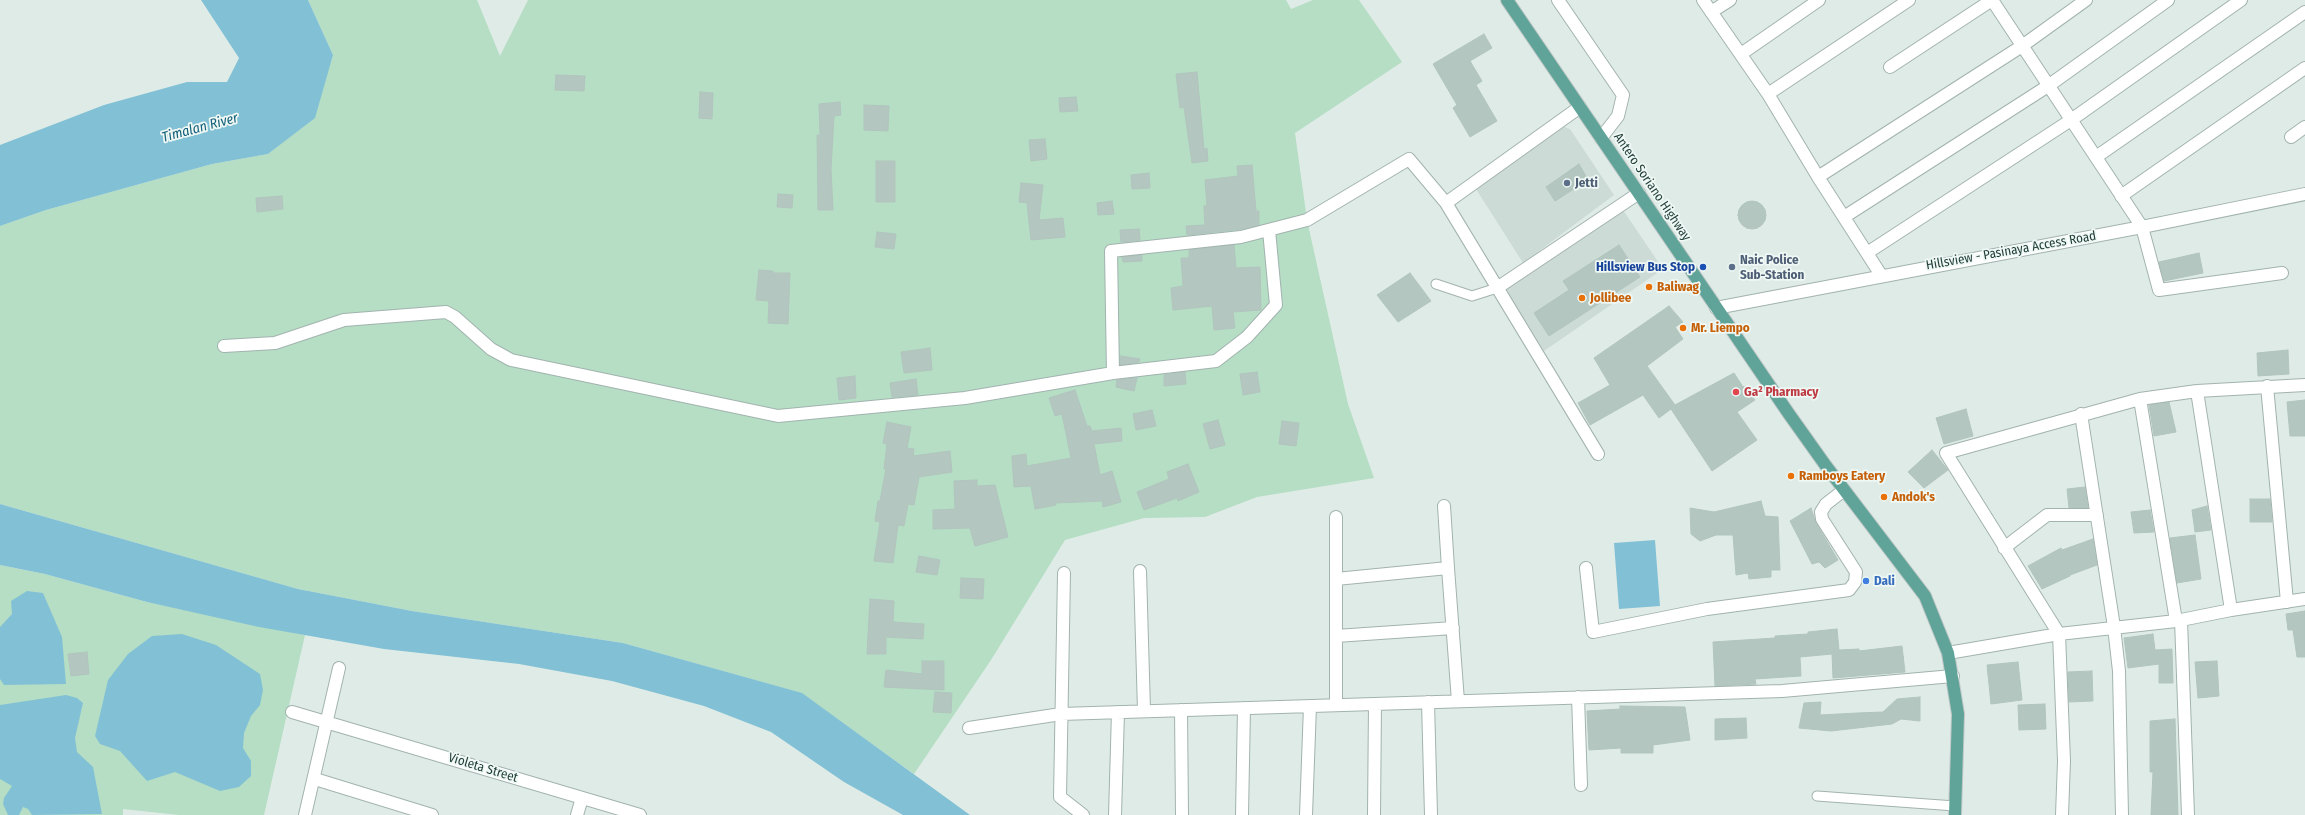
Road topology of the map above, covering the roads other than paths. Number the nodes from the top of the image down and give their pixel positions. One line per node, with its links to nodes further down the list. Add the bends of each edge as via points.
1 (1507, 0): 19 (main road, Antero Soriano Highway)
2 (1558, 0): 23 (street, via 1622,95 1618,116)
3 (1703, 0): 11 (street)
4 (1730, 0): 11 (street)
5 (1819, 0): 14 (street)
6 (1909, 0): 18 (street)
7 (1992, 0): 13 (street); 15 (street)
8 (2086, 0): 13 (street)
9 (2168, 0): 17 (street)
10 (2241, 0): 20 (street)
11 (1711, 12): 14 (street)
12 (2305, 12): 24 (street)
13 (2022, 46): 17 (street); 25 (street)
14 (1741, 54): 18 (street)
15 (1890, 67)
16 (2305, 68): 28 (street)
17 (2048, 86): 20 (street); 30 (street)
18 (1768, 94): 25 (street)
19 (1580, 107): 23 (main road, Antero Soriano Highway); 29 (street)
20 (2071, 120): 24 (street); 33 (street)
21 (2305, 127): 22 (street)
22 (2291, 137)
23 (1601, 138): 26 (main road, Antero Soriano Highway)
24 (2096, 157): 28 (street)
25 (1818, 177): 30 (street)
26 (1639, 193): 37 (street); 38 (main road, Antero Soriano Highway)
27 (2305, 194): 31 (street, Hillsview - Pasinaya Access Road)
28 (2121, 196): 31 (street)
29 (1446, 203): 32 (street, via 1409,158 1307,220); 37 (street)
30 (1844, 217): 33 (street)
31 (2142, 227): 34 (street, via 2159,290); 35 (street, Hillsview - Pasinaya Access Road)
32 (1269, 230): 40 (street, via 1276,304 1247,337 1216,362); 40 (street, via 1241,237 1111,251)
33 (1867, 253): 35 (street)
34 (2282, 272)
35 (1881, 275): 38 (street, Hillsview - Pasinaya Access Road)
36 (1436, 284): 37 (lane, via 1472,296)
37 (1497, 288): 46 (street)
38 (1716, 308): 47 (main road, Antero Soriano Highway)
39 (224, 346): 40 (street, via 275,343 344,320 446,312 491,349 511,360 778,416 965,398)
40 (1113, 373)
41 (2305, 385): 42 (street)
42 (2268, 386): 43 (street); 58 (street)
43 (2197, 391): 44 (street); 59 (street)
44 (2140, 399): 45 (street); 60 (street)
45 (2081, 414): 49 (street); 51 (street, via 1946,453)
46 (1598, 454)
47 (1844, 490): 53 (street, via 1826,504 1821,512 1822,519 1856,572 1855,582 1849,590 1707,609 1592,632); 65 (main road, Antero Soriano Highway, via 1925,596)
48 (1444, 506): 52 (street)
49 (2097, 515): 51 (street, via 2047,515); 61 (street)
50 (1336, 518): 56 (street)
51 (2004, 548): 63 (street)
52 (1448, 568): 56 (street); 62 (street)
53 (1586, 568)
54 (1140, 571): 76 (street)
55 (1064, 573): 79 (street)
56 (1336, 579): 64 (street)
57 (2305, 599): 58 (street)
58 (2287, 602): 59 (street)
59 (2231, 610): 60 (street)
60 (2178, 621): 61 (street); 100 (street)
61 (2114, 627): 63 (street); 99 (street, via 2119,671)
62 (1453, 628): 64 (street); 69 (street)
63 (2059, 634): 65 (street); 98 (street, via 2064,761)
64 (1336, 636): 72 (street)
65 (1948, 652): 67 (main road, Antero Soriano Highway)
66 (340, 668): 80 (street)
67 (1953, 676): 68 (street, via 1782,691); 86 (main road, Antero Soriano Highway, via 1958,714)
68 (1578, 697): 69 (street); 83 (street)
69 (1458, 701): 70 (street)
70 (1428, 702): 71 (street); 97 (street)
71 (1375, 704): 72 (street); 96 (street)
72 (1336, 705): 73 (street)
73 (1310, 706): 74 (street); 95 (street)
74 (1244, 708): 75 (street); 94 (street)
75 (1181, 710): 76 (street); 93 (street)
76 (1144, 711): 78 (street)
77 (292, 712): 80 (street, Violeta Street)
78 (1118, 712): 79 (street); 92 (street)
79 (1060, 714): 81 (street); 91 (street, via 1060,797)
80 (327, 721): 82 (street); 85 (street, Violeta Street)
81 (969, 728)
82 (315, 778): 87 (street); 88 (street)
83 (1581, 786)
84 (1817, 796): 86 (lane)
85 (582, 798): 89 (street); 90 (street, Violeta Street)
86 (1955, 811)
87 (306, 815)
88 (432, 815)
89 (577, 815)
90 (640, 815)
91 (1083, 815)
92 (1115, 815)
93 (1182, 815)
94 (1242, 815)
95 (1306, 815)
96 (1374, 815)
97 (1431, 815)
98 (2062, 815)
99 (2122, 815)
100 (2188, 815)

